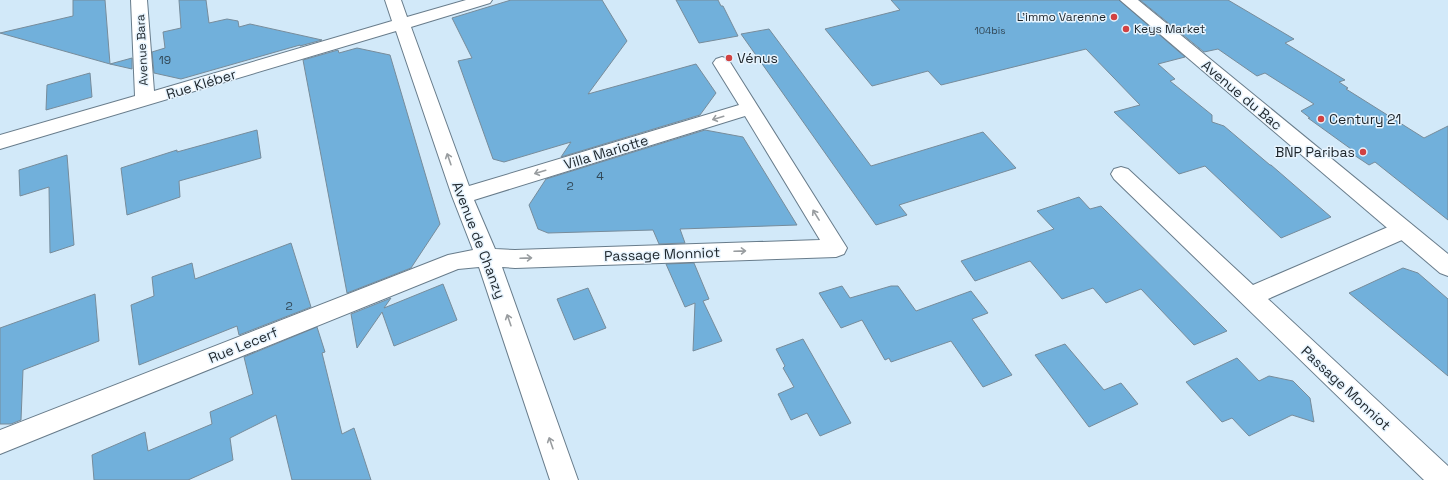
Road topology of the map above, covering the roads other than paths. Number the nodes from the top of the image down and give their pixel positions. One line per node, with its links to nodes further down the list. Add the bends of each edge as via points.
1 (139, 0): 7 (street, Avenue Bara)
2 (393, 0): 5 (street, Avenue de Chanzy)
3 (484, 0): 5 (street, Rue Kléber)
4 (1128, 0): 12 (street, Avenue du Bac)
5 (402, 24): 7 (street, Rue Kléber); 11 (street, Avenue de Chanzy, one-way to 5)
6 (722, 63): 8 (street)
7 (145, 100): 9 (street, Rue Kléber)
8 (750, 108): 11 (street, Villa Mariotte, one-way to 11); 13 (street, Passage Monniot, one-way to 8, via 515,259 836,248)
9 (0, 142)
10 (1121, 174): 15 (street, Passage Monniot)
11 (462, 196): 13 (street, Avenue de Chanzy)
12 (1403, 230): 14 (street, Avenue du Bac); 15 (street)
13 (487, 257): 16 (street, Rue Lecerf, via 456,260); 17 (street, Avenue de Chanzy, one-way to 13)
14 (1448, 267)
15 (1249, 297): 18 (street, Passage Monniot)
16 (0, 442)
17 (564, 480)
18 (1443, 480)

